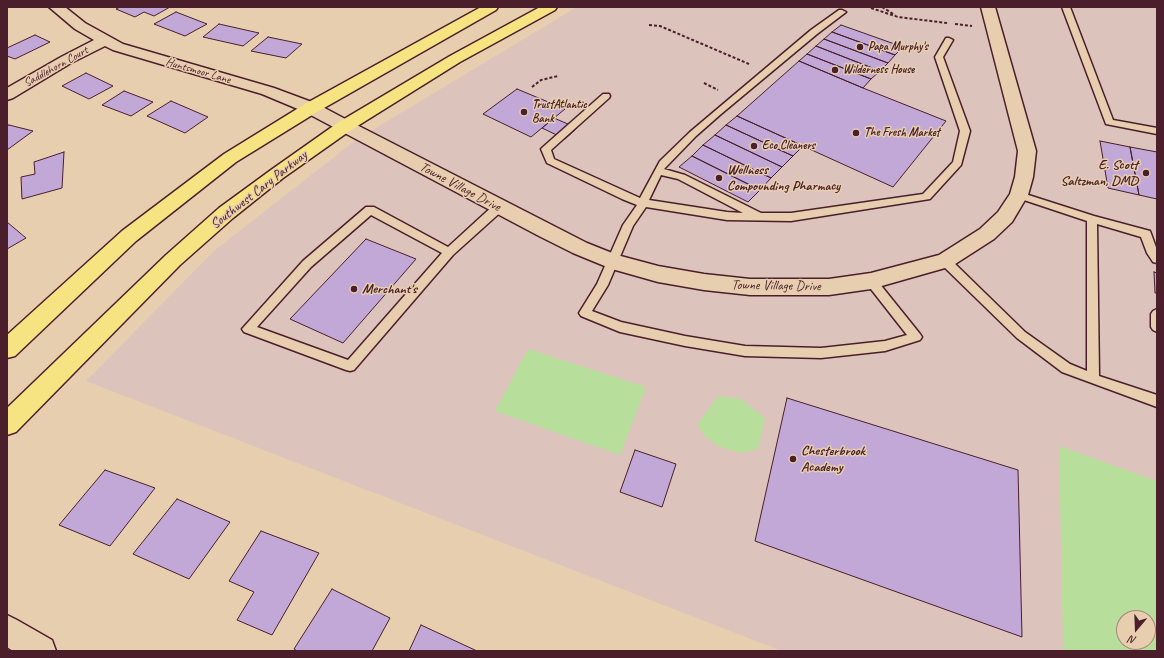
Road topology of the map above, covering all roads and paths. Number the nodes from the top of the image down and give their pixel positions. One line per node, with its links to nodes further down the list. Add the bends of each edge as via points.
1 (56, 7): 12 (street, Huntsmoor Lane, via 80,26)
2 (491, 7): 21 (main road)
3 (550, 7): 22 (main road, Southwest Cary Parkway, via 455,59)
4 (882, 7): 9 (path)
5 (988, 7): 25 (street, Towne Village Drive, via 1027,151)
6 (1066, 7): 23 (lane, via 1109,122)
7 (871, 8): 9 (path)
8 (842, 12): 24 (lane, via 814,32 693,134)
9 (898, 18): 11 (path)
10 (649, 25): 14 (path, via 660,26)
11 (973, 26)
12 (105, 40): 19 (street, Saddlehorn Court); 21 (street, Huntsmoor Lane, via 131,51 268,91)
13 (949, 40): 28 (lane, via 939,57 965,131 958,163 926,197 791,217)
14 (751, 65)
15 (558, 76): 17 (path, via 541,80)
16 (704, 84): 18 (path)
17 (532, 87)
18 (720, 91)
19 (7, 95)
20 (606, 96): 26 (lane, via 546,149 550,161)
21 (311, 108): 22 (street, Huntsmoor Lane); 37 (main road, via 230,158 129,236)
22 (345, 126): 27 (street, Towne Village Drive); 40 (main road, Southwest Cary Parkway, via 277,174 173,260)
23 (1157, 131)
24 (658, 171): 26 (lane); 28 (lane, via 681,177)
25 (1019, 195): 29 (lane); 33 (street, Towne Village Drive, via 1005,217 987,234)
26 (643, 203): 28 (lane, via 727,216); 32 (lane, via 628,225)
27 (499, 207): 30 (lane); 32 (street, Towne Village Drive, via 580,248)
28 (760, 216)
29 (1092, 219): 31 (lane, via 1146,234); 38 (lane)
30 (449, 252): 30 (lane, via 370,210 306,264 248,329 350,366)
31 (1157, 259)
32 (612, 261): 34 (street, Towne Village Drive, via 658,274 750,287 829,287); 34 (lane, via 602,285 585,313 620,327 744,350 821,353 885,346 916,337)
33 (945, 261): 34 (street, Towne Village Drive); 38 (lane, via 1021,335 1066,368)
34 (871, 281)
35 (1157, 314): 36 (lane)
36 (1157, 327)
37 (7, 349)
38 (1093, 379): 39 (lane)
39 (1157, 401)
40 (7, 424)
41 (7, 630): 42 (street)
42 (41, 651)

